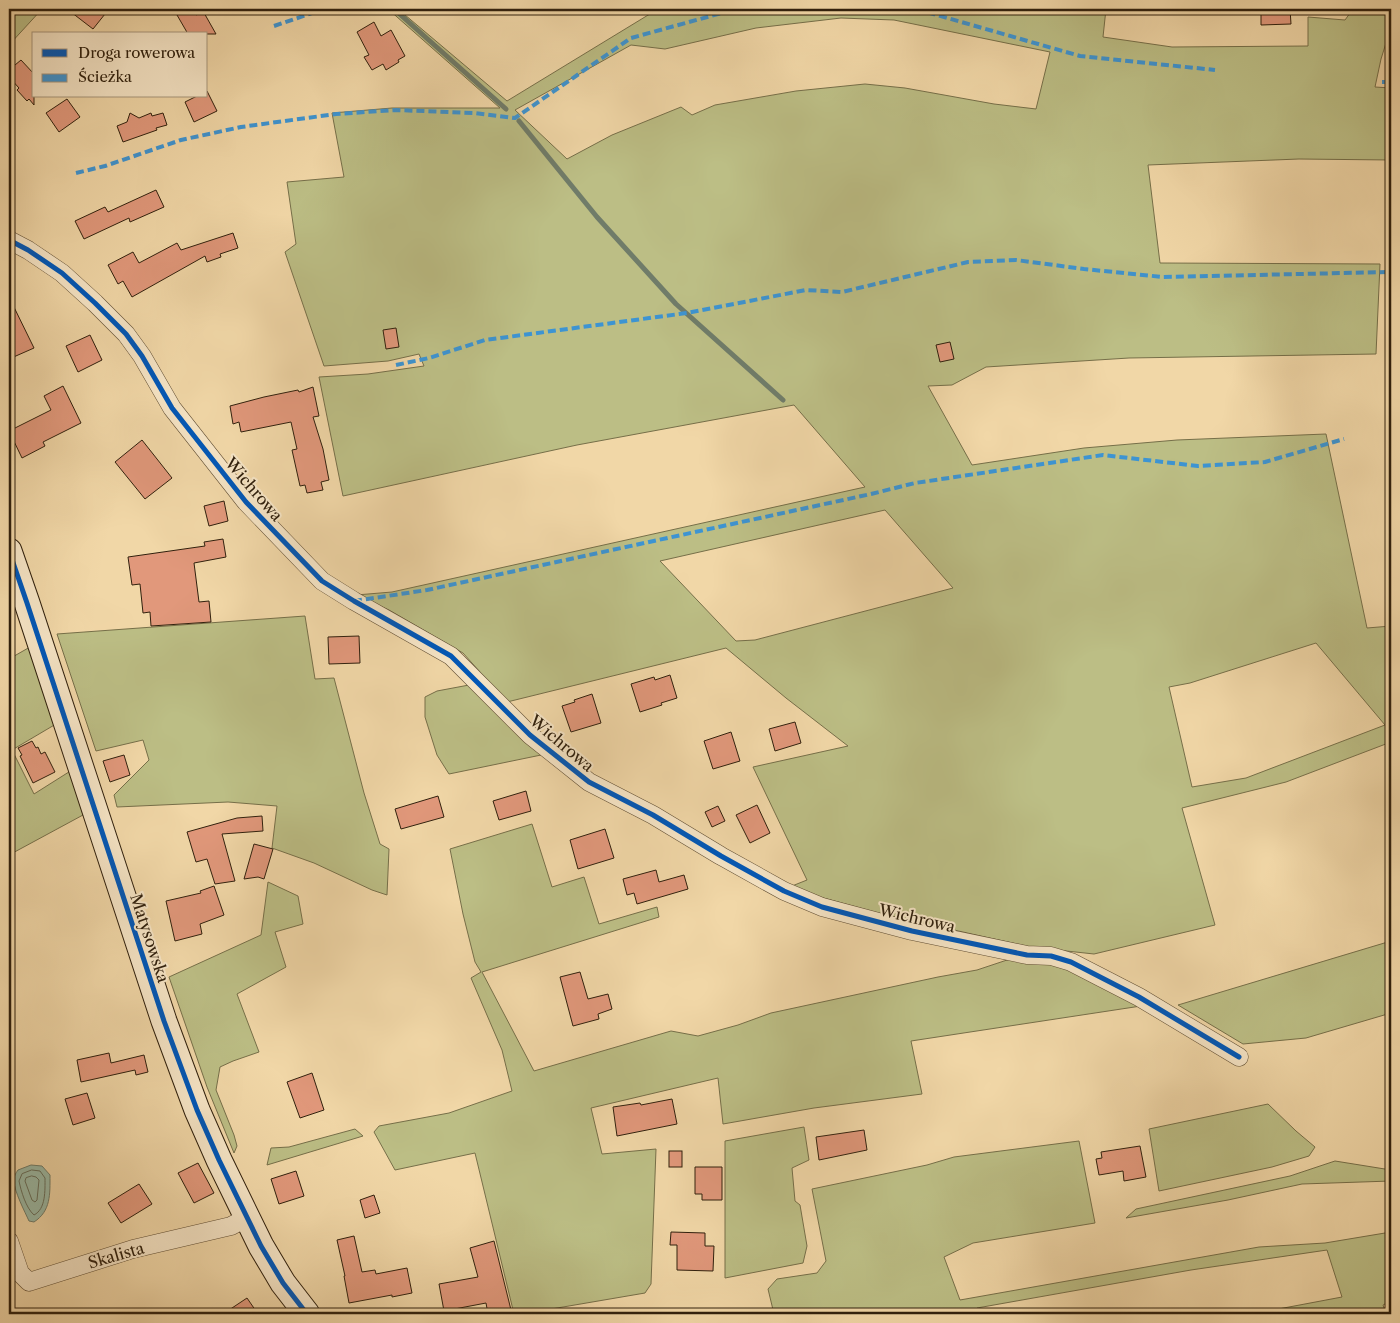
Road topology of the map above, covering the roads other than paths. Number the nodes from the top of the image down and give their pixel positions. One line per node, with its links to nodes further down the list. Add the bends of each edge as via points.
1 (9, 240): 3 (street, Wichrowa, via 62,273 126,334 172,408 246,502 322,581 451,656 530,735 591,783 784,891 822,908 912,931 1071,962 1139,997)
2 (9, 551): 4 (street, Matysowska, via 180,1067)
3 (1239, 1057)
4 (246, 1218): 5 (street, Skalista, via 231,1226 133,1249 29,1282 20,1272); 6 (street, Matysowska, via 283,1284)
5 (9, 1241)
6 (307, 1314)

